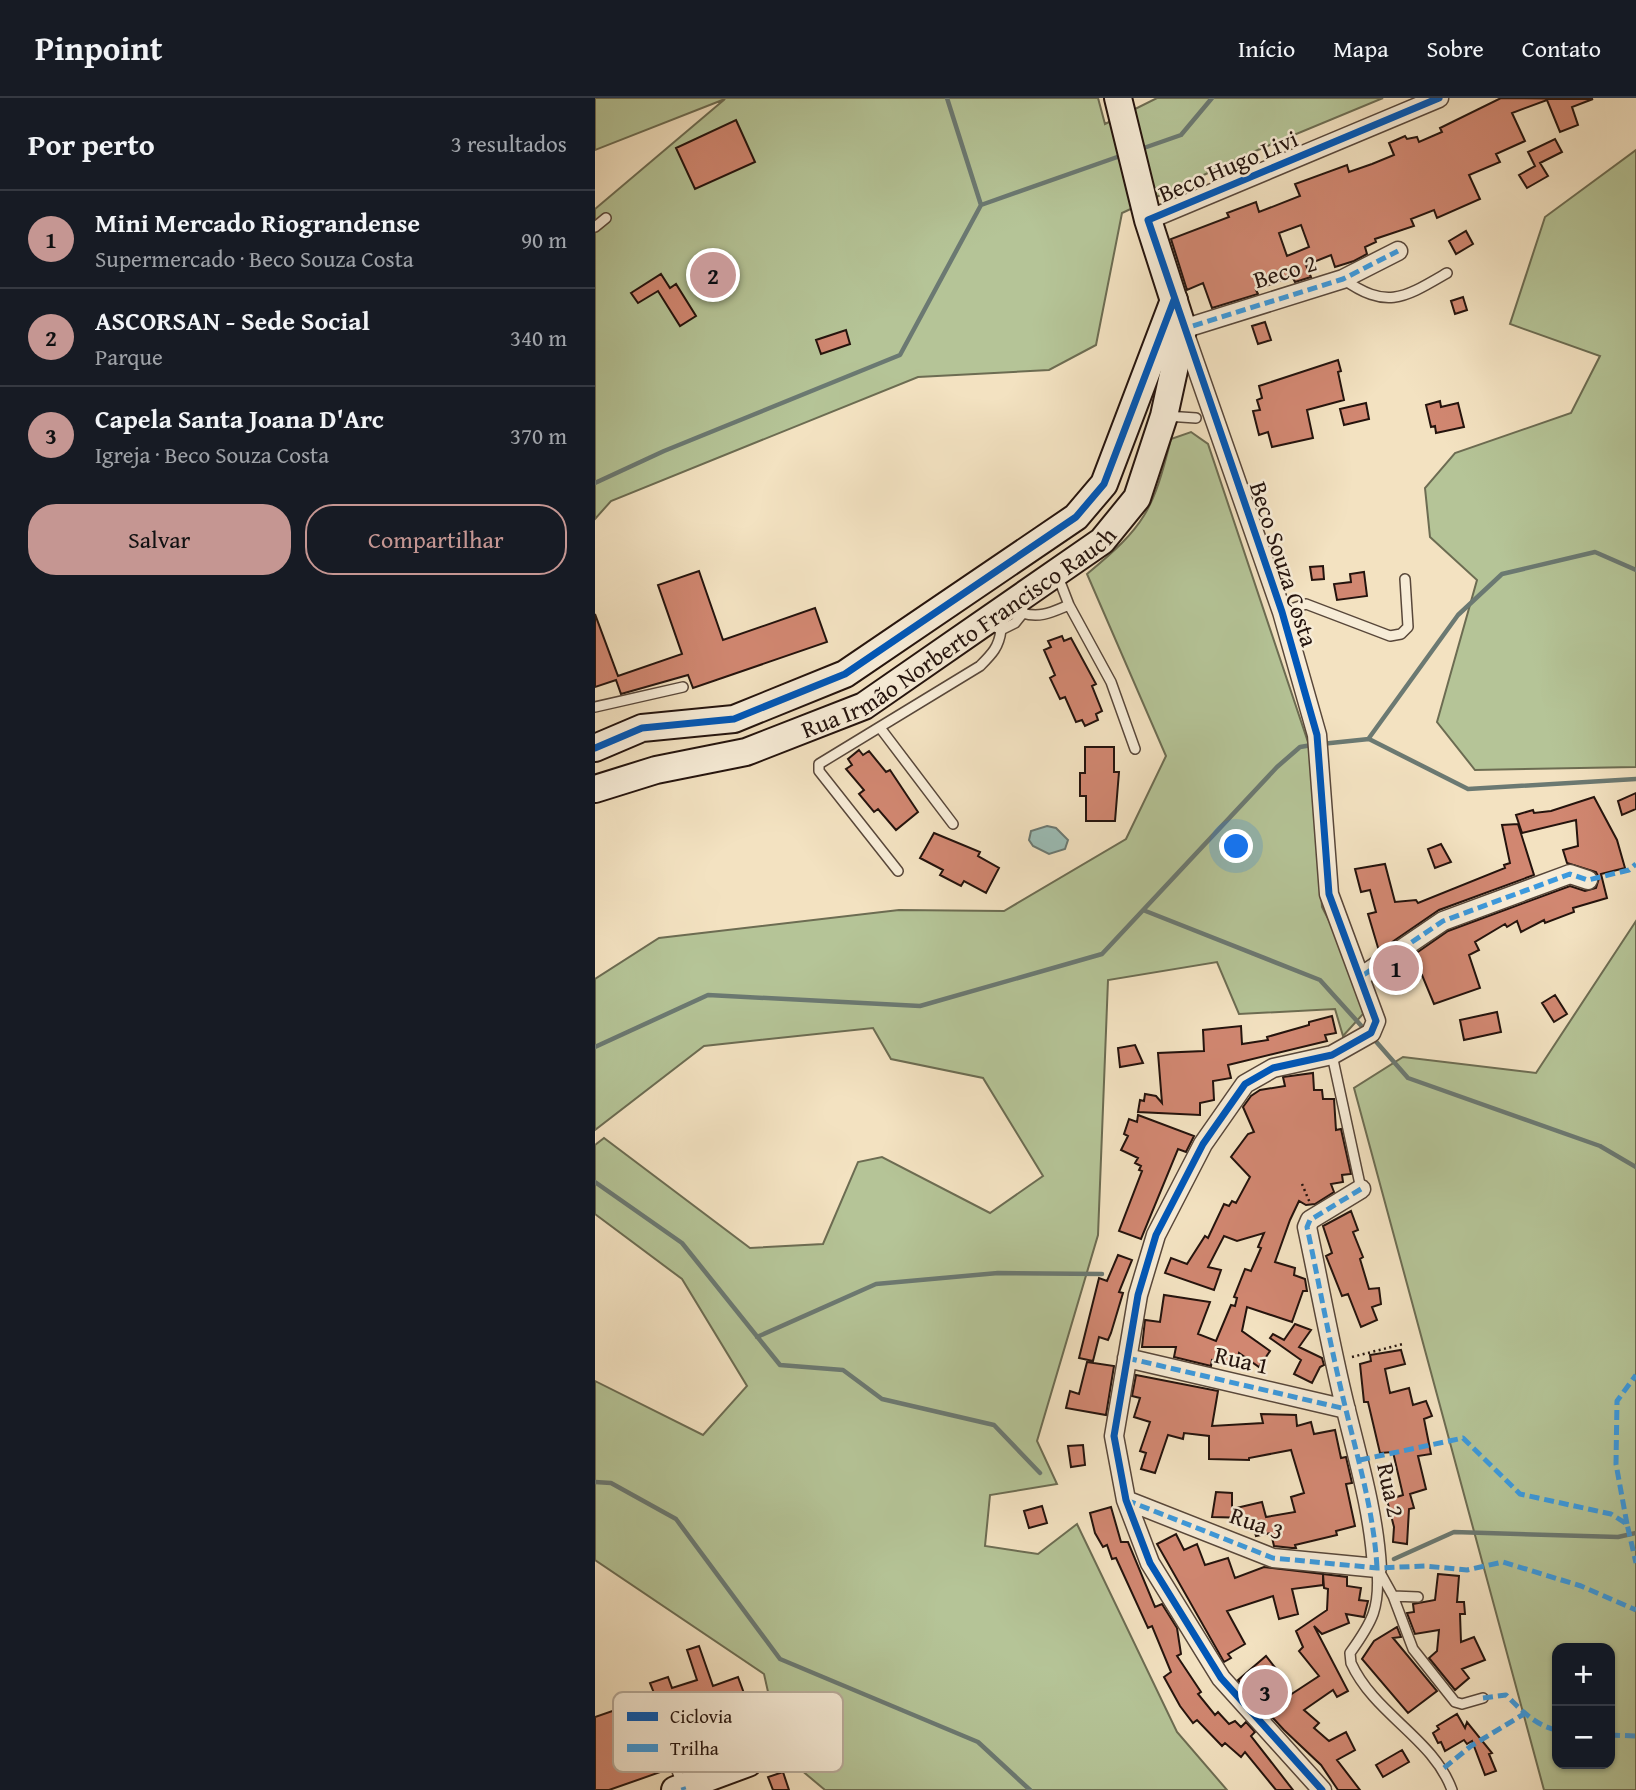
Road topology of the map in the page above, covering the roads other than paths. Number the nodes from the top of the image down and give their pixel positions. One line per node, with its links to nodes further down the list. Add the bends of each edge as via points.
1 (1118, 98): 4 (street, Beco Souza Costa)
2 (1439, 98): 4 (street, Beco Hugo Livi)
3 (606, 218): 5 (lane)
4 (1148, 220): 9 (street, Beco Souza Costa)
5 (595, 227)
6 (1398, 251): 8 (street, Beco 2)
7 (1447, 273): 8 (lane, via 1406,297 1368,296)
8 (1343, 279): 10 (street, Beco 2)
9 (1174, 300): 10 (street, Beco Souza Costa); 21 (street, Rua Irmão Norberto Francisco Rauch, via 1104,484 1076,517 845,674)
10 (1183, 329): 11 (street, Rua Irmão Norberto Francisco Rauch); 17 (street, Beco Souza Costa)
11 (1164, 416): 12 (lane); 13 (street, Rua Irmão Norberto Francisco Rauch, via 1137,498 1122,520 1102,541)
12 (1196, 418)
13 (1056, 572): 15 (street, Rua Irmão Norberto Francisco Rauch); 16 (lane)
14 (1405, 579): 17 (lane, via 1408,627 1401,634 1390,636 1305,604)
15 (1022, 605): 16 (lane, via 1037,616); 18 (street, Rua Irmão Norberto Francisco Rauch)
16 (1069, 605): 24 (lane, via 1111,682)
17 (1282, 612): 30 (street, Beco Souza Costa, via 1317,735 1329,894)
18 (993, 626): 22 (lane, via 997,649 980,666); 25 (street, Rua Irmão Norberto Francisco Rauch, via 864,706)
19 (683, 687): 20 (lane)
20 (595, 708)
21 (734, 719): 23 (street, Rua Irmão Norberto Francisco Rauch, via 642,728); 25 (street)
22 (881, 729): 27 (lane); 28 (lane, via 818,767)
23 (595, 748)
24 (1135, 749)
25 (745, 751): 26 (street, Rua Irmão Norberto Francisco Rauch)
26 (595, 789)
27 (953, 824)
28 (898, 871)
29 (1588, 880): 30 (street, via 1570,874 1443,921)
30 (1362, 976): 31 (street, Beco Souza Costa, via 1377,1021 1375,1028)
31 (1332, 1055): 32 (lane); 33 (street, Beco Souza Costa, via 1273,1068 1245,1084 1203,1144 1156,1235 1138,1295)
32 (1360, 1189): 34 (street, Rua 2, via 1315,1216 1307,1227)
33 (1127, 1358): 34 (street, Rua 1); 35 (street, Beco Souza Costa, via 1114,1436)
34 (1346, 1409): 36 (street, Rua 2, via 1375,1533)
35 (1126, 1500): 36 (street, Rua 3, via 1273,1558); 43 (street, Beco Souza Costa, via 1150,1563 1221,1678)
36 (1377, 1568): 37 (lane); 44 (lane, Rua 2, via 1379,1599 1371,1623 1350,1653 1351,1663 1393,1720 1432,1752)
37 (1394, 1596): 38 (lane); 39 (lane, via 1413,1649 1455,1702)
38 (1418, 1597)
39 (1483, 1698)
40 (676, 1772): 42 (lane)
41 (725, 1772): 42 (street)
42 (681, 1789)
43 (1322, 1790)
44 (1452, 1790)

